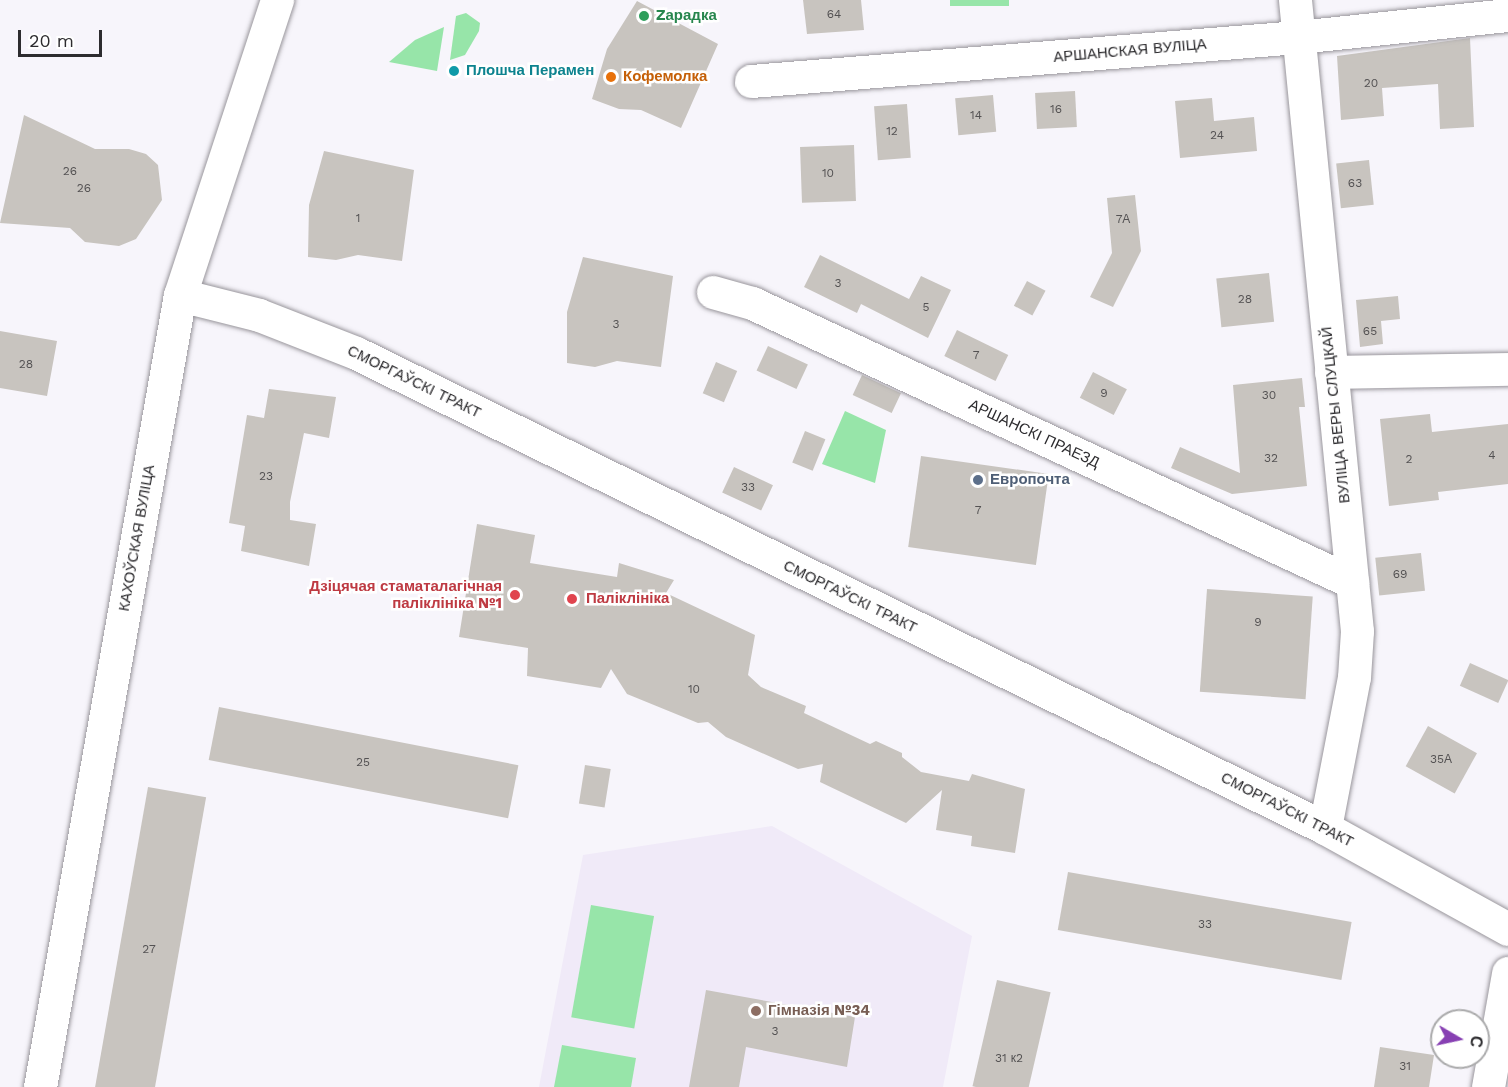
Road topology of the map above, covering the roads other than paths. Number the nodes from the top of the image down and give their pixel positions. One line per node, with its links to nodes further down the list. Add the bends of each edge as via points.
1 (277, 0): 7 (street, КАХОЎСКАЯ ВУЛІЦА)
2 (1295, 0): 4 (street, ВУЛІЦА ВЕРЫ СЛУЦКАЙ)
3 (1508, 15): 4 (street, АРШАНСКАЯ ВУЛІЦА)
4 (1298, 37): 5 (street, АРШАНСКАЯ ВУЛІЦА); 9 (street, ВУЛІЦА ВЕРЫ СЛУЦКАЙ)
5 (751, 81)
6 (713, 292): 10 (street, АРШАНСКІ ПРАЕЗД, via 752,303)
7 (180, 295): 11 (street, СМОРГАЎСКІ ТРАКТ, via 259,315 356,353); 14 (street, КАХОЎСКАЯ ВУЛІЦА)
8 (1508, 369): 9 (street)
9 (1331, 372): 10 (street, ВУЛІЦА ВЕРЫ СЛУЦКАЙ)
10 (1352, 582): 11 (street, ВУЛІЦА ВЕРЫ СЛУЦКАЙ, via 1357,631 1354,676)
11 (1325, 828): 12 (street, СМОРГАЎСКІ ТРАКТ)
12 (1508, 928)
13 (1508, 973): 15 (street)
14 (40, 1087)
15 (1488, 1087)

